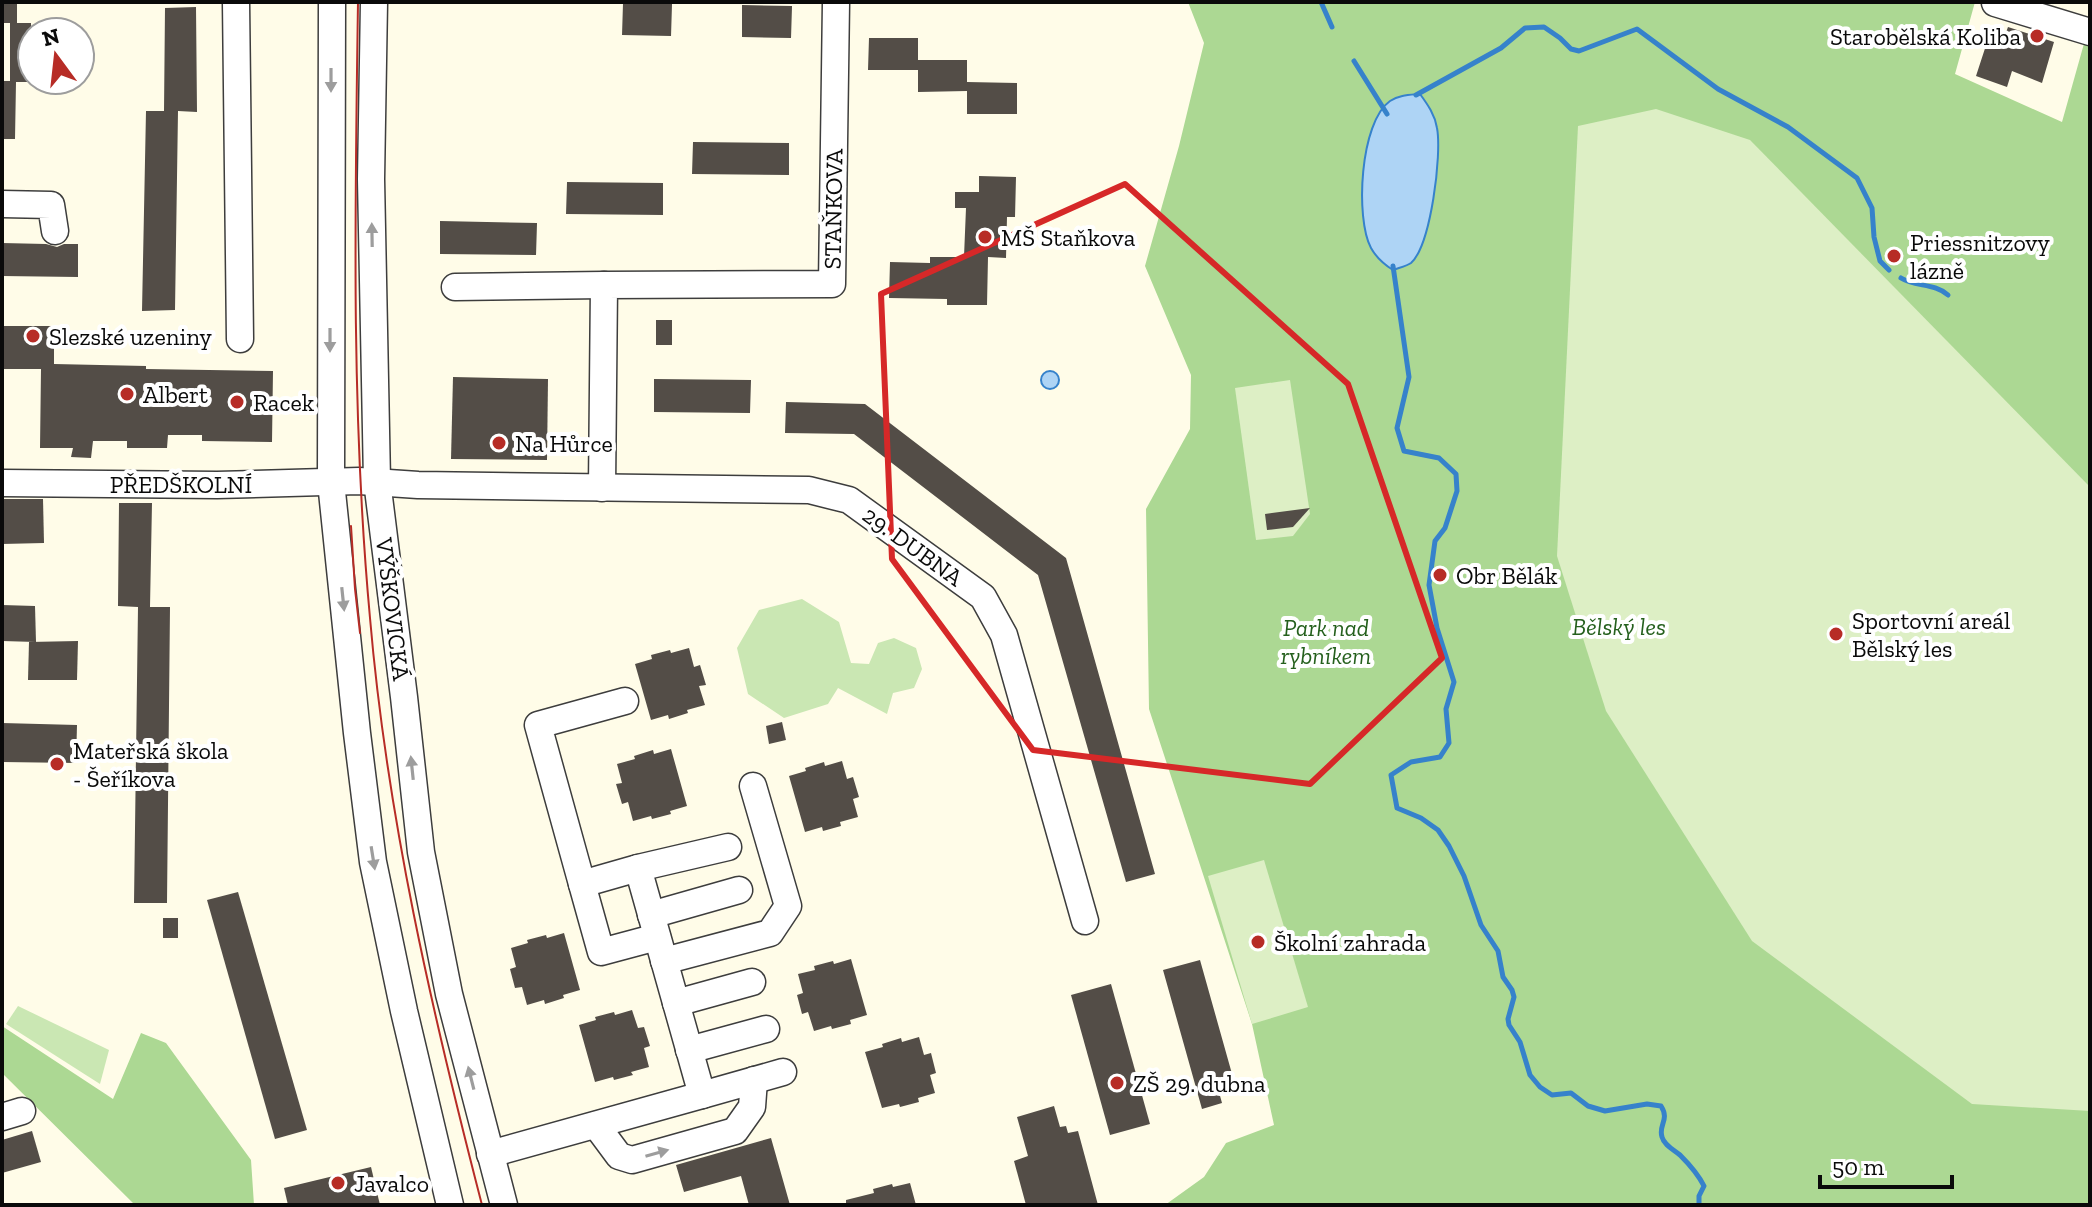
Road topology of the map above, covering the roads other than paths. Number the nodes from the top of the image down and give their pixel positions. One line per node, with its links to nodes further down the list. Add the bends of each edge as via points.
1 (236, 2): 11 (street)
2 (332, 2): 13 (street, VÝŠKOVICKÁ, one-way to 13)
3 (374, 2): 12 (street, VÝŠKOVICKÁ, one-way to 3)
4 (836, 2): 9 (street, STAŇKOVA, via 832,284)
5 (1995, 3): 6 (street)
6 (2090, 32)
7 (2, 204): 8 (street, via 51,205)
8 (55, 231)
9 (604, 285): 10 (street, STAŇKOVA); 15 (street)
10 (455, 287)
11 (240, 339)
12 (368, 481): 13 (street, PŘEDŠKOLNÍ); 15 (street, 29. DUBNA); 32 (street, VÝŠKOVICKÁ, one-way to 12, via 449,994 421,852 404,697)
13 (331, 482): 14 (street, PŘEDŠKOLNÍ); 33 (street, VÝŠKOVICKÁ, one-way to 33, via 373,862)
14 (2, 483)
15 (602, 488): 22 (street, 29. DUBNA, via 809,490 849,500 983,597 1004,635)
16 (625, 701): 20 (street, via 538,725)
17 (753, 786): 23 (street, via 788,906 770,933)
18 (728, 847): 19 (street)
19 (638, 868): 20 (street); 23 (street)
20 (582, 884): 23 (street, via 601,952)
21 (739, 890): 23 (street)
22 (1085, 921)
23 (657, 938): 25 (street)
24 (752, 982): 25 (street)
25 (676, 1003): 27 (street)
26 (766, 1029): 27 (street)
27 (689, 1050): 30 (street)
28 (783, 1072): 29 (street)
29 (754, 1080): 30 (street); 31 (street, one-way to 29, via 619,1156 632,1160 722,1135 735,1131 752,1107)
30 (702, 1095): 31 (street)
31 (596, 1125): 32 (street)
32 (490, 1154): 34 (street, VÝŠKOVICKÁ)
33 (450, 1205)
34 (504, 1205)

